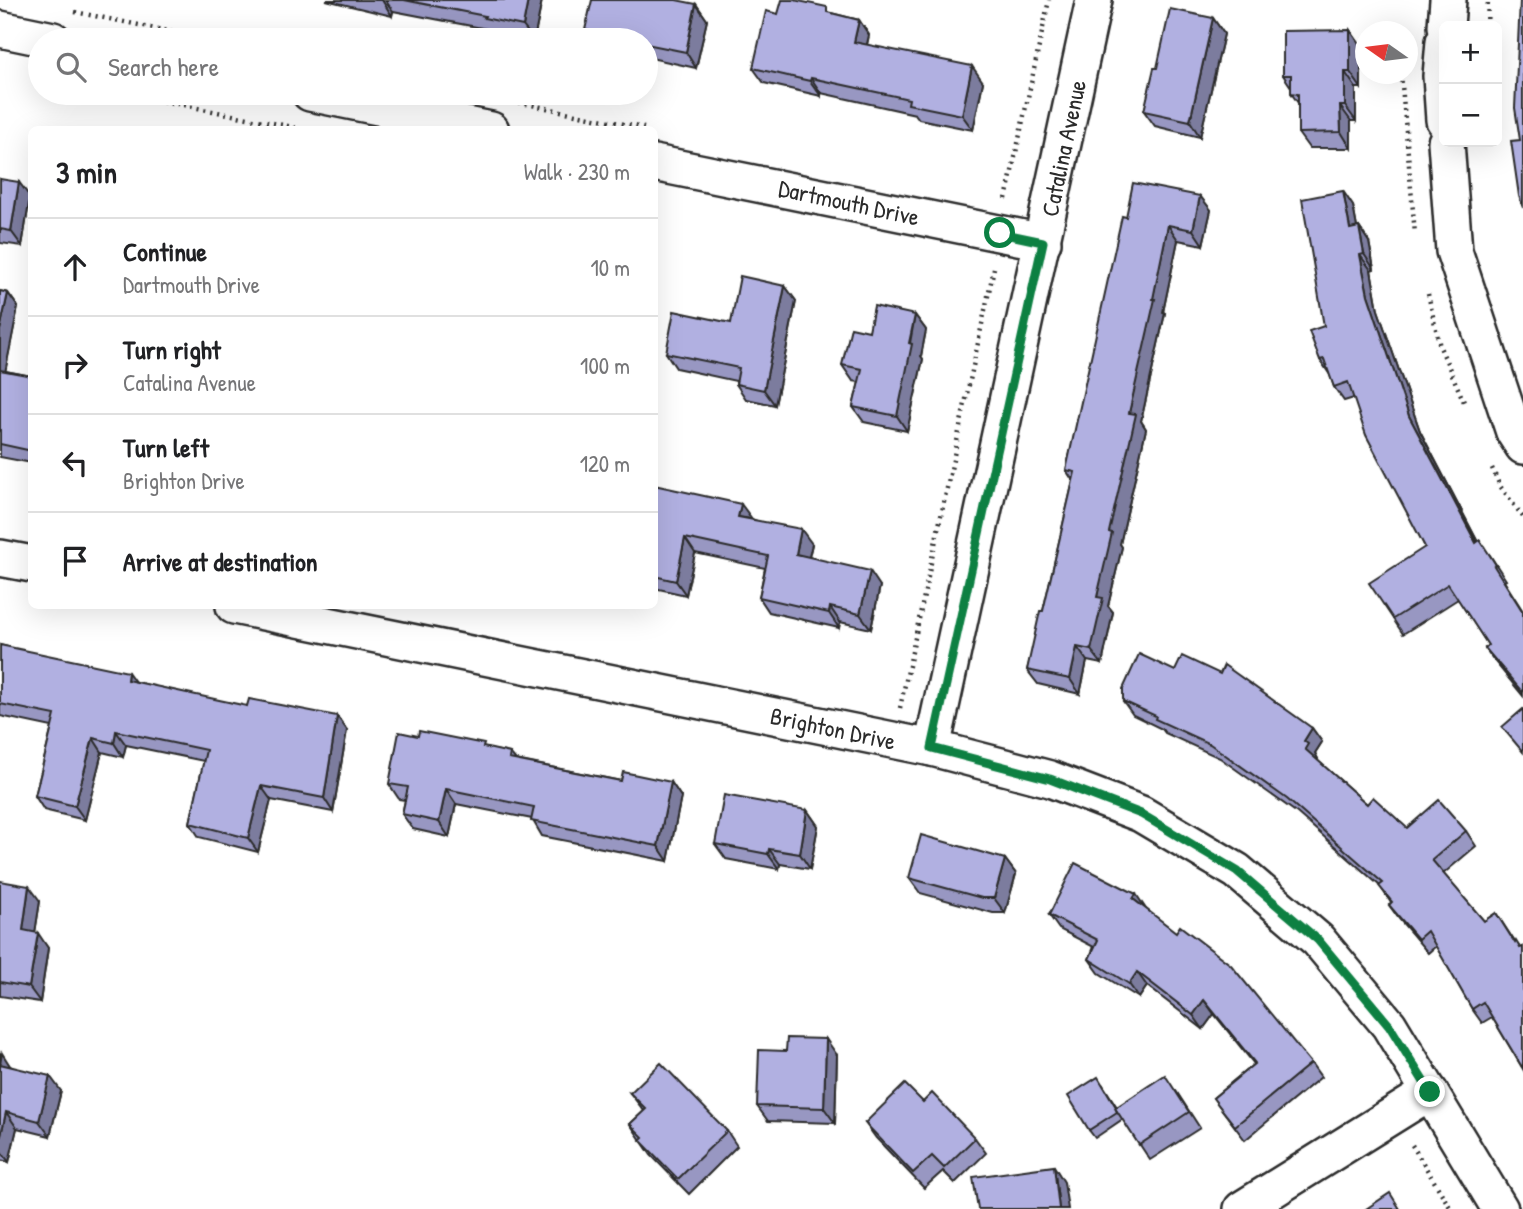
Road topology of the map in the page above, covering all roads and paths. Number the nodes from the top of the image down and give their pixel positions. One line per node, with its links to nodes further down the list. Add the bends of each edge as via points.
1 (1049, 0): 17 (path)
2 (1094, 0): 18 (street, Catalina Avenue)
3 (1448, 0): 5 (street)
4 (1488, 0): 6 (path)
5 (1446, 21)
6 (1487, 21)
7 (61, 25): 8 (path); 9 (street)
8 (91, 28)
9 (0, 29)
10 (182, 105): 13 (path)
11 (414, 105): 12 (street)
12 (500, 115): 14 (path)
13 (286, 126)
14 (610, 126)
15 (1446, 147): 20 (street, via 1454,251 1514,432)
16 (658, 164): 18 (street, Dartmouth Drive)
17 (1005, 202)
18 (1043, 242): 25 (street, Catalina Avenue)
19 (994, 267): 24 (path)
20 (1523, 446)
21 (0, 558): 22 (street)
22 (28, 563)
23 (249, 609): 25 (street, Brighton Drive)
24 (900, 707)
25 (932, 748): 26 (street, Brighton Drive, via 1050,779 1141,814 1237,871 1318,940 1389,1025)
26 (1430, 1092): 28 (street); 30 (street, Brighton Drive)
27 (1410, 1141): 29 (path)
28 (1242, 1209)
29 (1451, 1209)
30 (1500, 1209)

